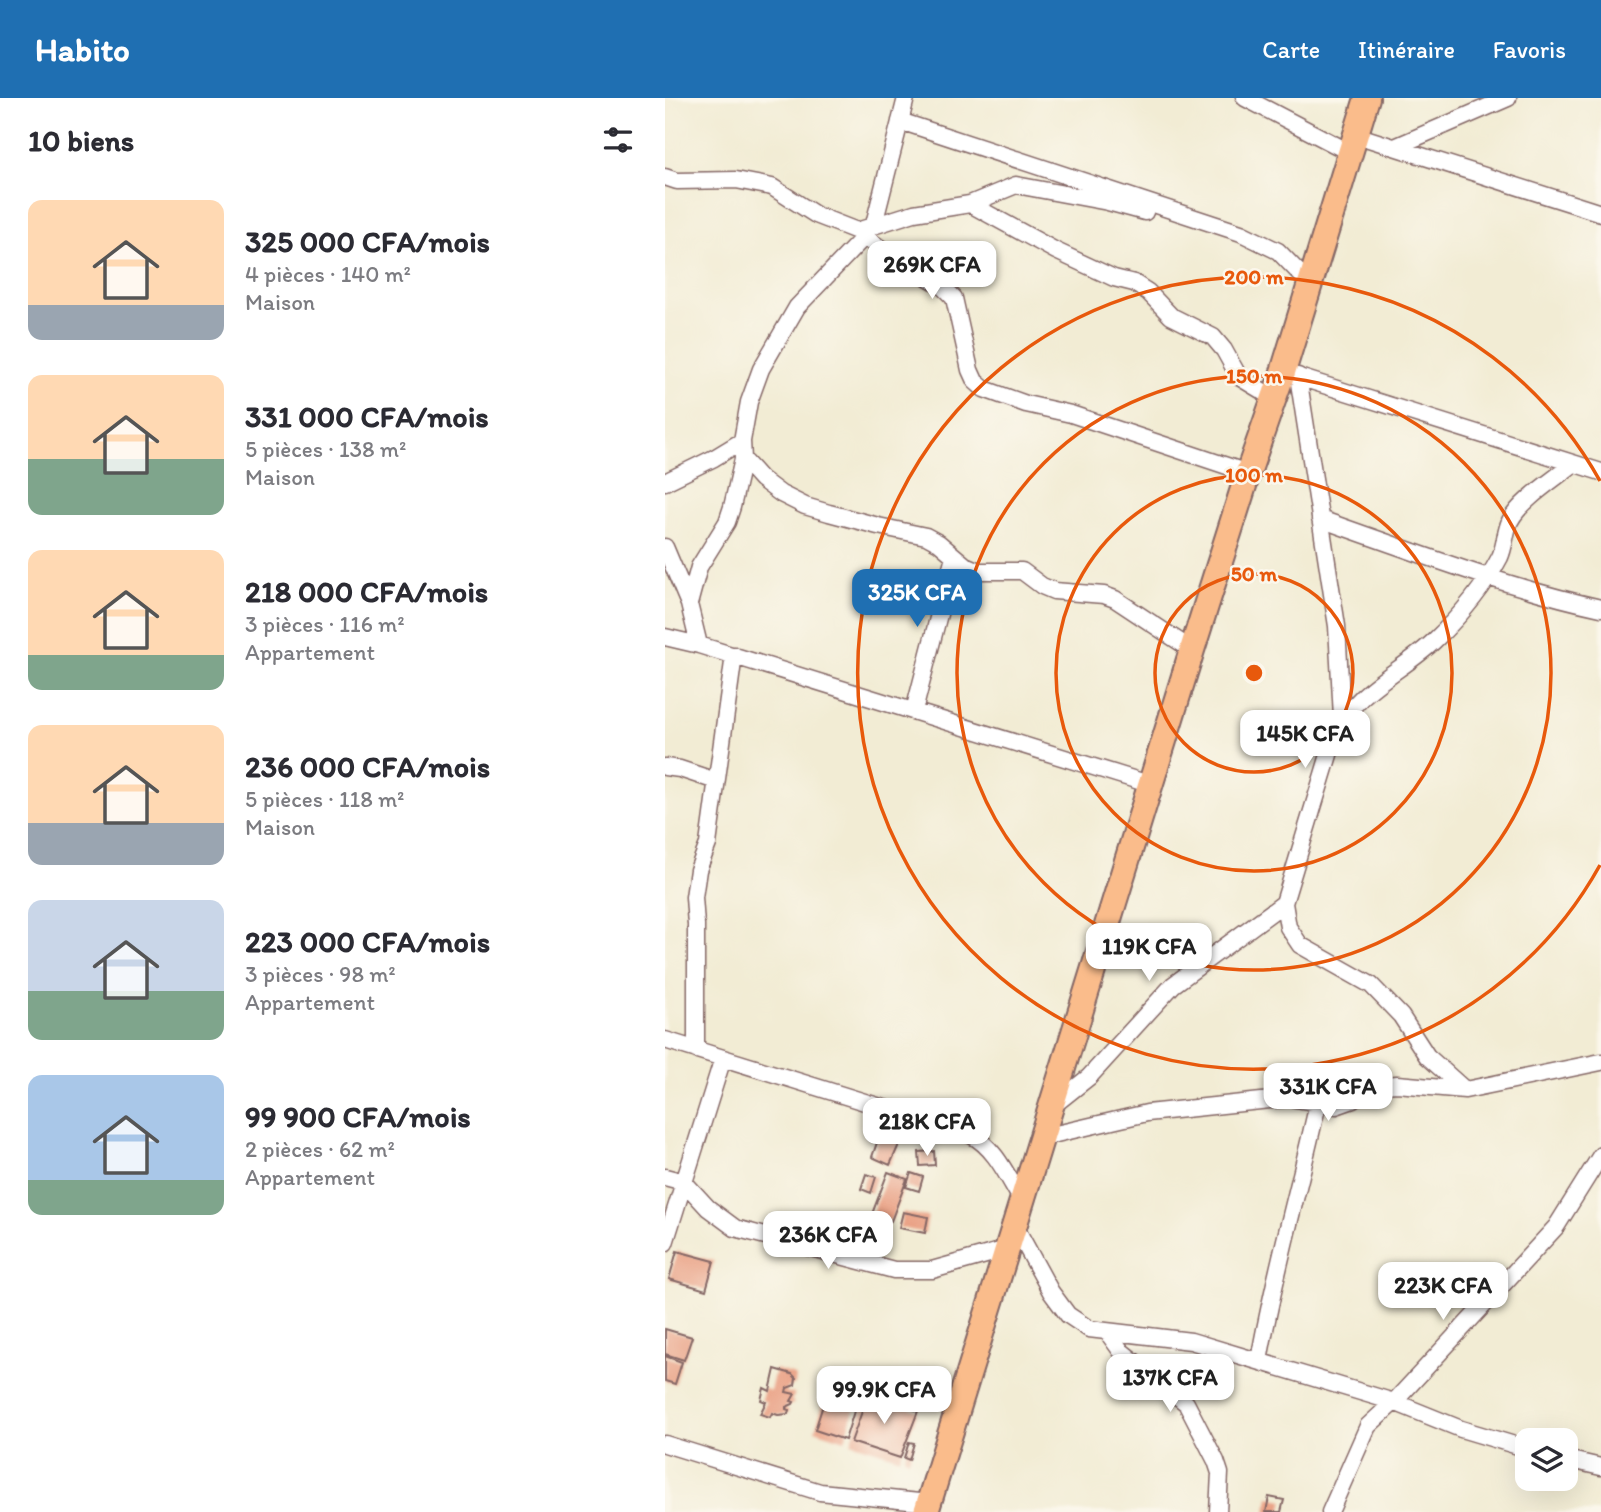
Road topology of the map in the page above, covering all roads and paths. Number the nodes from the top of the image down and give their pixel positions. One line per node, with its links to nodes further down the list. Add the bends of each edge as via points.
1 (906, 98): 5 (street)
2 (1244, 98): 6 (street)
3 (1367, 98): 6 (main road)
4 (1508, 98): 7 (street)
5 (900, 121): 11 (street); 12 (street)
6 (1354, 144): 7 (street); 13 (main road)
7 (1397, 146): 10 (street)
8 (665, 177): 12 (street, via 736,180 772,187 816,215)
9 (970, 204): 11 (street, via 1003,189 1023,186); 12 (street, via 915,213); 15 (street, via 1056,251 1148,292 1171,316 1213,337 1239,377)
10 (1601, 213)
11 (1230, 229): 13 (street, via 1278,251)
12 (865, 231): 16 (street, via 797,307 761,369); 20 (street, via 892,257 954,298 970,370 984,389)
13 (1310, 284): 14 (main road)
14 (1291, 374): 15 (main road); 18 (street); 22 (street)
15 (1274, 398): 20 (main road)
16 (742, 441): 17 (street); 21 (street)
17 (743, 459): 24 (street, via 761,479 805,506 926,536); 26 (street, via 730,514 699,567)
18 (1573, 464): 19 (street); 25 (street, via 1522,506 1510,522 1501,555)
19 (1601, 472)
20 (1248, 473): 30 (main road)
21 (665, 482)
22 (1320, 519): 25 (street); 33 (street, via 1337,626)
23 (665, 547): 26 (street)
24 (954, 556): 30 (street, via 979,571 1022,571 1054,591 1115,599); 32 (street)
25 (1488, 576): 27 (street); 33 (street, via 1434,641)
26 (688, 604): 29 (street)
27 (1601, 608)
28 (665, 637): 29 (street)
29 (699, 645): 31 (street)
30 (1192, 650): 36 (main road)
31 (734, 655): 32 (street); 35 (street)
32 (915, 711): 36 (street)
33 (1342, 717): 37 (street)
34 (665, 766): 35 (street)
35 (716, 780): 39 (street, via 708,844 694,897)
36 (1151, 785): 44 (main road)
37 (1284, 903): 42 (street, via 1288,927 1300,945 1371,985 1401,1016 1427,1056); 44 (street, via 1173,985 1089,1077)
38 (665, 1040): 39 (street)
39 (697, 1050): 40 (street)
40 (723, 1058): 48 (street); 49 (street, via 971,1135 992,1152)
41 (1601, 1062): 42 (street)
42 (1465, 1090): 43 (street, via 1370,1086 1336,1106)
43 (1318, 1103): 45 (street, via 1290,1098 1147,1113); 53 (street, via 1268,1305)
44 (1050, 1108): 45 (main road)
45 (1043, 1137): 49 (main road)
46 (1601, 1155): 54 (street, via 1556,1227)
47 (665, 1177): 48 (street)
48 (684, 1182): 50 (street, via 735,1228 894,1270 932,1270); 51 (street)
49 (1023, 1202): 50 (main road)
50 (1011, 1238): 52 (street, via 1068,1315 1089,1329); 59 (main road)
51 (665, 1243)
52 (1108, 1333): 53 (street, via 1191,1341); 60 (street, via 1121,1351 1186,1403 1220,1473)
53 (1259, 1361): 54 (street)
54 (1394, 1402): 56 (street); 61 (street, via 1368,1426)
55 (665, 1444): 59 (street, via 820,1492)
56 (1515, 1445)
57 (1578, 1462): 58 (street)
58 (1601, 1467)
59 (927, 1507)
60 (1217, 1512)
61 (1330, 1512)

